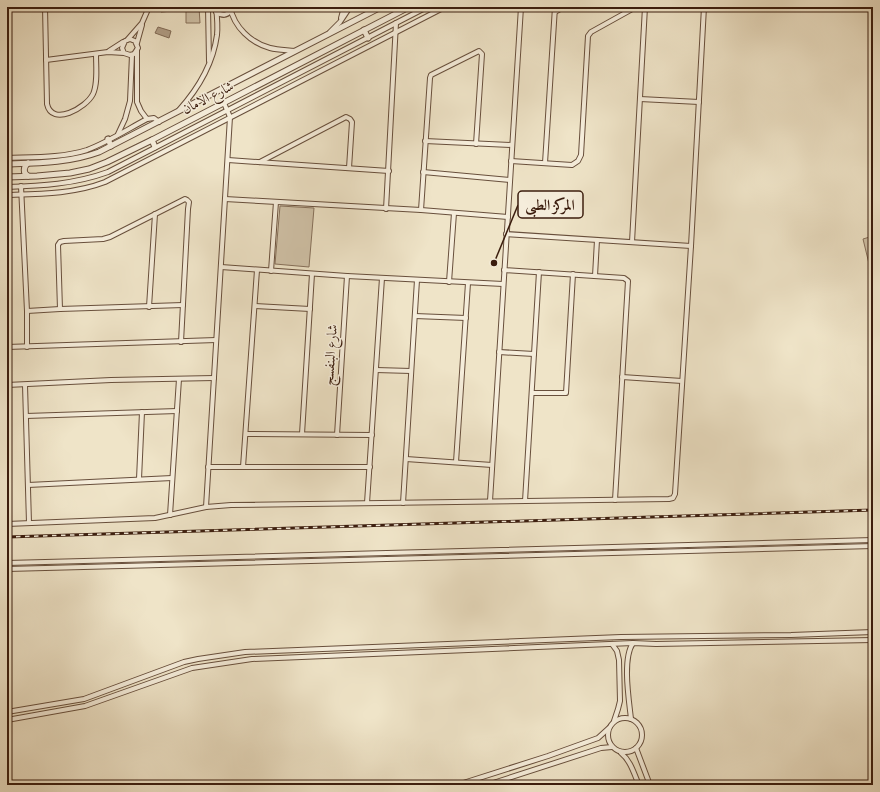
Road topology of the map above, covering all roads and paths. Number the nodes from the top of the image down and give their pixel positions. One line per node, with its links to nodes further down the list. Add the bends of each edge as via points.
1 (45, 7): 33 (street)
2 (149, 7): 19 (street)
3 (208, 7): 34 (street)
4 (344, 7): 18 (street)
5 (350, 7): 18 (street)
6 (381, 7): 23 (street, شارع الامان)
7 (409, 7): 21 (street, شارع الامان)
8 (427, 7): 20 (street)
9 (445, 7): 22 (street)
10 (521, 7): 50 (street)
11 (564, 7): 16 (street)
12 (636, 7): 58 (street, via 588,36 581,155 578,161 572,165)
13 (645, 7): 35 (street)
14 (704, 7): 38 (street)
15 (231, 8): 17 (street, via 224,15); 28 (street, via 235,21 242,30 259,44 269,48)
16 (555, 9): 58 (street)
17 (216, 10): 34 (street, via 217,34)
18 (340, 22): 23 (street)
19 (142, 23): 25 (street); 26 (street)
20 (396, 23): 22 (street); 24 (street)
21 (364, 30): 24 (street); 39 (street, شارع الامان)
22 (396, 32): 42 (street); 61 (street)
23 (328, 34): 28 (street, شارع الامان)
24 (368, 38): 40 (street)
25 (126, 40): 26 (street); 29 (street); 30 (street, via 122,48)
26 (137, 43): 27 (street)
27 (137, 50): 32 (street); 37 (street)
28 (296, 51): 41 (street, شارع الامان)
29 (108, 52): 30 (street); 31 (street)
30 (124, 52): 32 (street)
31 (96, 54): 33 (street); 33 (street, via 96,84 88,101 77,110 57,115 48,110)
32 (132, 55): 36 (street)
33 (46, 60)
34 (209, 63): 41 (street, via 195,90)
35 (640, 98): 38 (street); 79 (street)
36 (130, 101): 37 (street); 45 (street)
37 (137, 102): 43 (street)
38 (699, 102): 80 (street)
39 (224, 104): 40 (street); 47 (street, شارع الامان)
40 (227, 110): 42 (street); 52 (street)
41 (176, 112): 44 (street, شارع الامان)
42 (230, 117): 54 (street); 68 (street, via 96,185 56,192)
43 (147, 119): 44 (street, via 154,118); 45 (street)
44 (159, 122): 51 (street, شارع الامان)
45 (118, 135): 46 (street)
46 (108, 140): 51 (street); 53 (street, via 75,153)
47 (152, 140): 52 (street); 63 (street, شارع الامان, via 89,169)
48 (425, 141): 49 (street); 49 (street, via 429,81 432,75 479,51 482,54); 62 (street)
49 (476, 144): 50 (street)
50 (512, 145): 55 (street)
51 (111, 146): 57 (street, شارع الامان, via 73,160)
52 (155, 147): 66 (street, via 108,172 89,178 70,183)
53 (7, 158)
54 (228, 160): 56 (street); 70 (street)
55 (511, 161): 58 (street); 65 (street)
56 (259, 162): 60 (street); 60 (street, via 346,117 352,124)
57 (28, 163): 59 (street, شارع الامان); 63 (street, via 24,170)
58 (545, 163)
59 (7, 164)
60 (349, 168): 61 (street)
61 (389, 171): 72 (street)
62 (423, 172): 65 (street); 73 (street)
63 (28, 176): 64 (street, شارع الامان)
64 (7, 177)
65 (510, 180): 76 (street)
66 (21, 186): 67 (street); 68 (street)
67 (7, 187)
68 (22, 194): 69 (street); 100 (street)
69 (7, 195)
70 (225, 199): 71 (street); 81 (street)
71 (276, 202): 72 (street); 84 (street)
72 (386, 209): 73 (street)
73 (421, 210): 74 (street)
74 (454, 213): 76 (street); 92 (street)
75 (155, 214): 95 (street, via 185,200 189,202); 97 (street); 98 (street, via 104,239 60,242)
76 (508, 217): 77 (street)
77 (506, 234): 78 (street); 83 (street)
78 (597, 240): 79 (street); 89 (street)
79 (632, 242): 80 (street)
80 (691, 246): 114 (street)
81 (221, 267): 82 (street); 103 (street)
82 (257, 270): 84 (street); 96 (street)
83 (504, 270): 85 (street); 94 (street)
84 (271, 271): 86 (street)
85 (539, 272): 87 (street); 108 (street)
86 (312, 274): 88 (street); 99 (street)
87 (573, 274): 89 (street); 117 (street, via 566,393)
88 (347, 276): 90 (street); 123 (street, شارع البنفسج)
89 (596, 276): 111 (street, via 624,278 628,281)
90 (382, 278): 91 (street); 109 (street)
91 (417, 280): 92 (street); 101 (street)
92 (449, 282): 93 (street)
93 (468, 283): 94 (street); 102 (street)
94 (503, 284): 107 (street)
95 (183, 305): 97 (street); 104 (street)
96 (255, 306): 99 (street); 121 (street)
97 (149, 307): 98 (street)
98 (60, 308): 100 (street)
99 (310, 309): 122 (street)
100 (26, 311): 106 (street)
101 (415, 316): 102 (street); 110 (street)
102 (466, 318): 126 (street)
103 (216, 340): 104 (street); 112 (street)
104 (181, 342): 106 (street)
105 (7, 347): 106 (street)
106 (27, 347)
107 (499, 352): 108 (street); 127 (street)
108 (534, 354): 117 (street)
109 (376, 370): 110 (street); 124 (street)
110 (411, 371): 125 (street)
111 (622, 377): 114 (street); 134 (street)
112 (214, 378): 113 (street); 128 (street)
113 (178, 379): 116 (street); 118 (street)
114 (682, 381): 134 (street, via 674,496 670,499)
115 (7, 385): 116 (street)
116 (25, 385): 120 (street)
117 (532, 393): 135 (street)
118 (176, 411): 119 (street); 131 (street)
119 (142, 412): 120 (street); 132 (street)
120 (26, 416): 133 (street)
121 (246, 434): 122 (street); 129 (street)
122 (302, 434): 123 (street)
123 (337, 435): 124 (street)
124 (372, 435): 130 (street)
125 (406, 459): 126 (street); 138 (street)
126 (456, 462): 127 (street)
127 (492, 465): 136 (street)
128 (208, 467): 129 (street); 139 (street)
129 (243, 467): 130 (street)
130 (370, 467): 137 (street)
131 (172, 478): 132 (street); 140 (street)
132 (139, 479): 133 (street)
133 (28, 485): 141 (street)
134 (615, 500): 135 (street)
135 (525, 501): 136 (street)
136 (490, 502): 138 (street)
137 (367, 503): 138 (street); 139 (street)
138 (403, 503)
139 (206, 507): 140 (street)
140 (170, 515): 141 (street, via 156,518)
141 (29, 523): 142 (street)
142 (7, 524)
143 (873, 540): 145 (street)
144 (873, 546): 146 (street)
145 (7, 563)
146 (7, 569)
147 (873, 632): 148 (street)
148 (656, 636): 149 (street); 153 (street)
149 (558, 639): 154 (street); 155 (street, via 251,651)
150 (873, 640): 153 (street)
151 (633, 643): 152 (street); 153 (street); 158 (street, via 628,658 628,700)
152 (612, 644): 154 (street); 160 (street, via 619,660 620,701)
153 (656, 644)
154 (558, 646): 156 (street)
155 (234, 654): 156 (street); 157 (street, via 184,662 84,699)
156 (235, 661): 159 (street, via 192,668 85,706)
157 (7, 712)
158 (631, 719): 160 (street, via 621,718); 163 (street, via 640,725 642,733 641,741)
159 (7, 720)
160 (614, 722): 161 (street)
161 (609, 728): 162 (street, via 608,736); 165 (street, via 598,738)
162 (612, 747): 164 (street); 166 (street)
163 (636, 748): 164 (street, via 628,752); 170 (street)
164 (619, 752): 169 (street, via 626,757)
165 (548, 756): 166 (street); 167 (street)
166 (550, 764): 168 (street)
167 (457, 785)
168 (486, 785)
169 (639, 785)
170 (650, 785)

